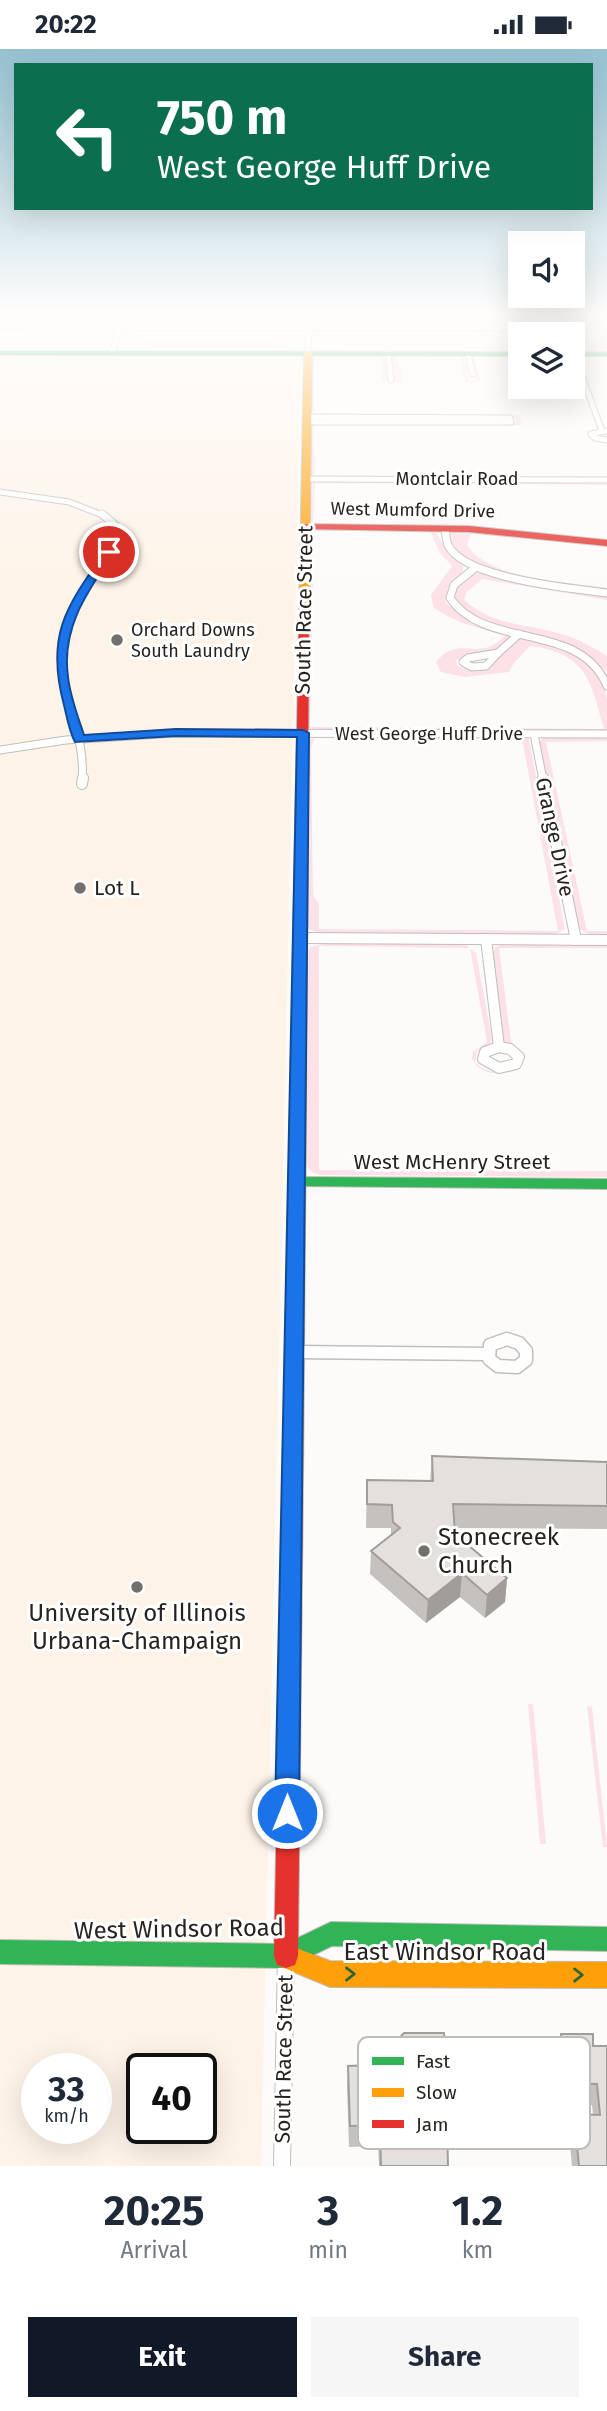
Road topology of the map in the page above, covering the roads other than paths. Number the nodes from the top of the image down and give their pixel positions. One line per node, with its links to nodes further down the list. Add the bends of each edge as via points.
1 (307, 413): 3 (street, South Race Street)
2 (597, 413): 5 (street)
3 (307, 419): 4 (street); 7 (street, South Race Street)
4 (397, 420): 4 (street, via 511,422 510,418)
5 (605, 431): 6 (street, via 591,435)
6 (607, 440)
7 (306, 479): 8 (street, Montclair Road); 10 (street, South Race Street)
8 (607, 480)
9 (0, 492): 21 (street, via 82,506 105,516 116,528 114,545 71,611 61,648 62,678)
10 (305, 527): 11 (street, West Mumford Drive); 18 (street, South Race Street)
11 (445, 529): 12 (street, West Mumford Drive); 13 (street, via 450,547)
12 (607, 543)
13 (475, 568): 14 (street); 15 (street, via 449,592 451,602 475,619)
14 (607, 593)
15 (519, 634): 16 (street); 17 (street, via 580,654 599,669)
16 (498, 653)
17 (607, 686)
18 (303, 733): 19 (street, West George Huff Drive); 21 (street, West George Huff Drive); 24 (street, South Race Street)
19 (534, 734): 20 (street, West George Huff Drive); 26 (street, Grange Drive)
20 (607, 734)
21 (79, 739): 22 (street, West George Huff Drive); 23 (street)
22 (0, 750)
23 (82, 784)
24 (300, 938): 25 (street); 29 (street, South Race Street)
25 (486, 939): 26 (street); 28 (street)
26 (576, 940): 27 (street)
27 (607, 940)
28 (499, 1047)
29 (298, 1182): 30 (street, West McHenry Street); 31 (street, South Race Street)
30 (607, 1184)
31 (294, 1352): 32 (street); 35 (street, South Race Street)
32 (488, 1354)
33 (607, 1939): 35 (street, West Windsor Road, via 331,1934)
34 (0, 1952): 35 (street, West Windsor Road)
35 (286, 1956): 36 (street, East Windsor Road, one-way to 36, via 330,1974); 37 (street, South Race Street)
36 (607, 1976)
37 (282, 2166)

